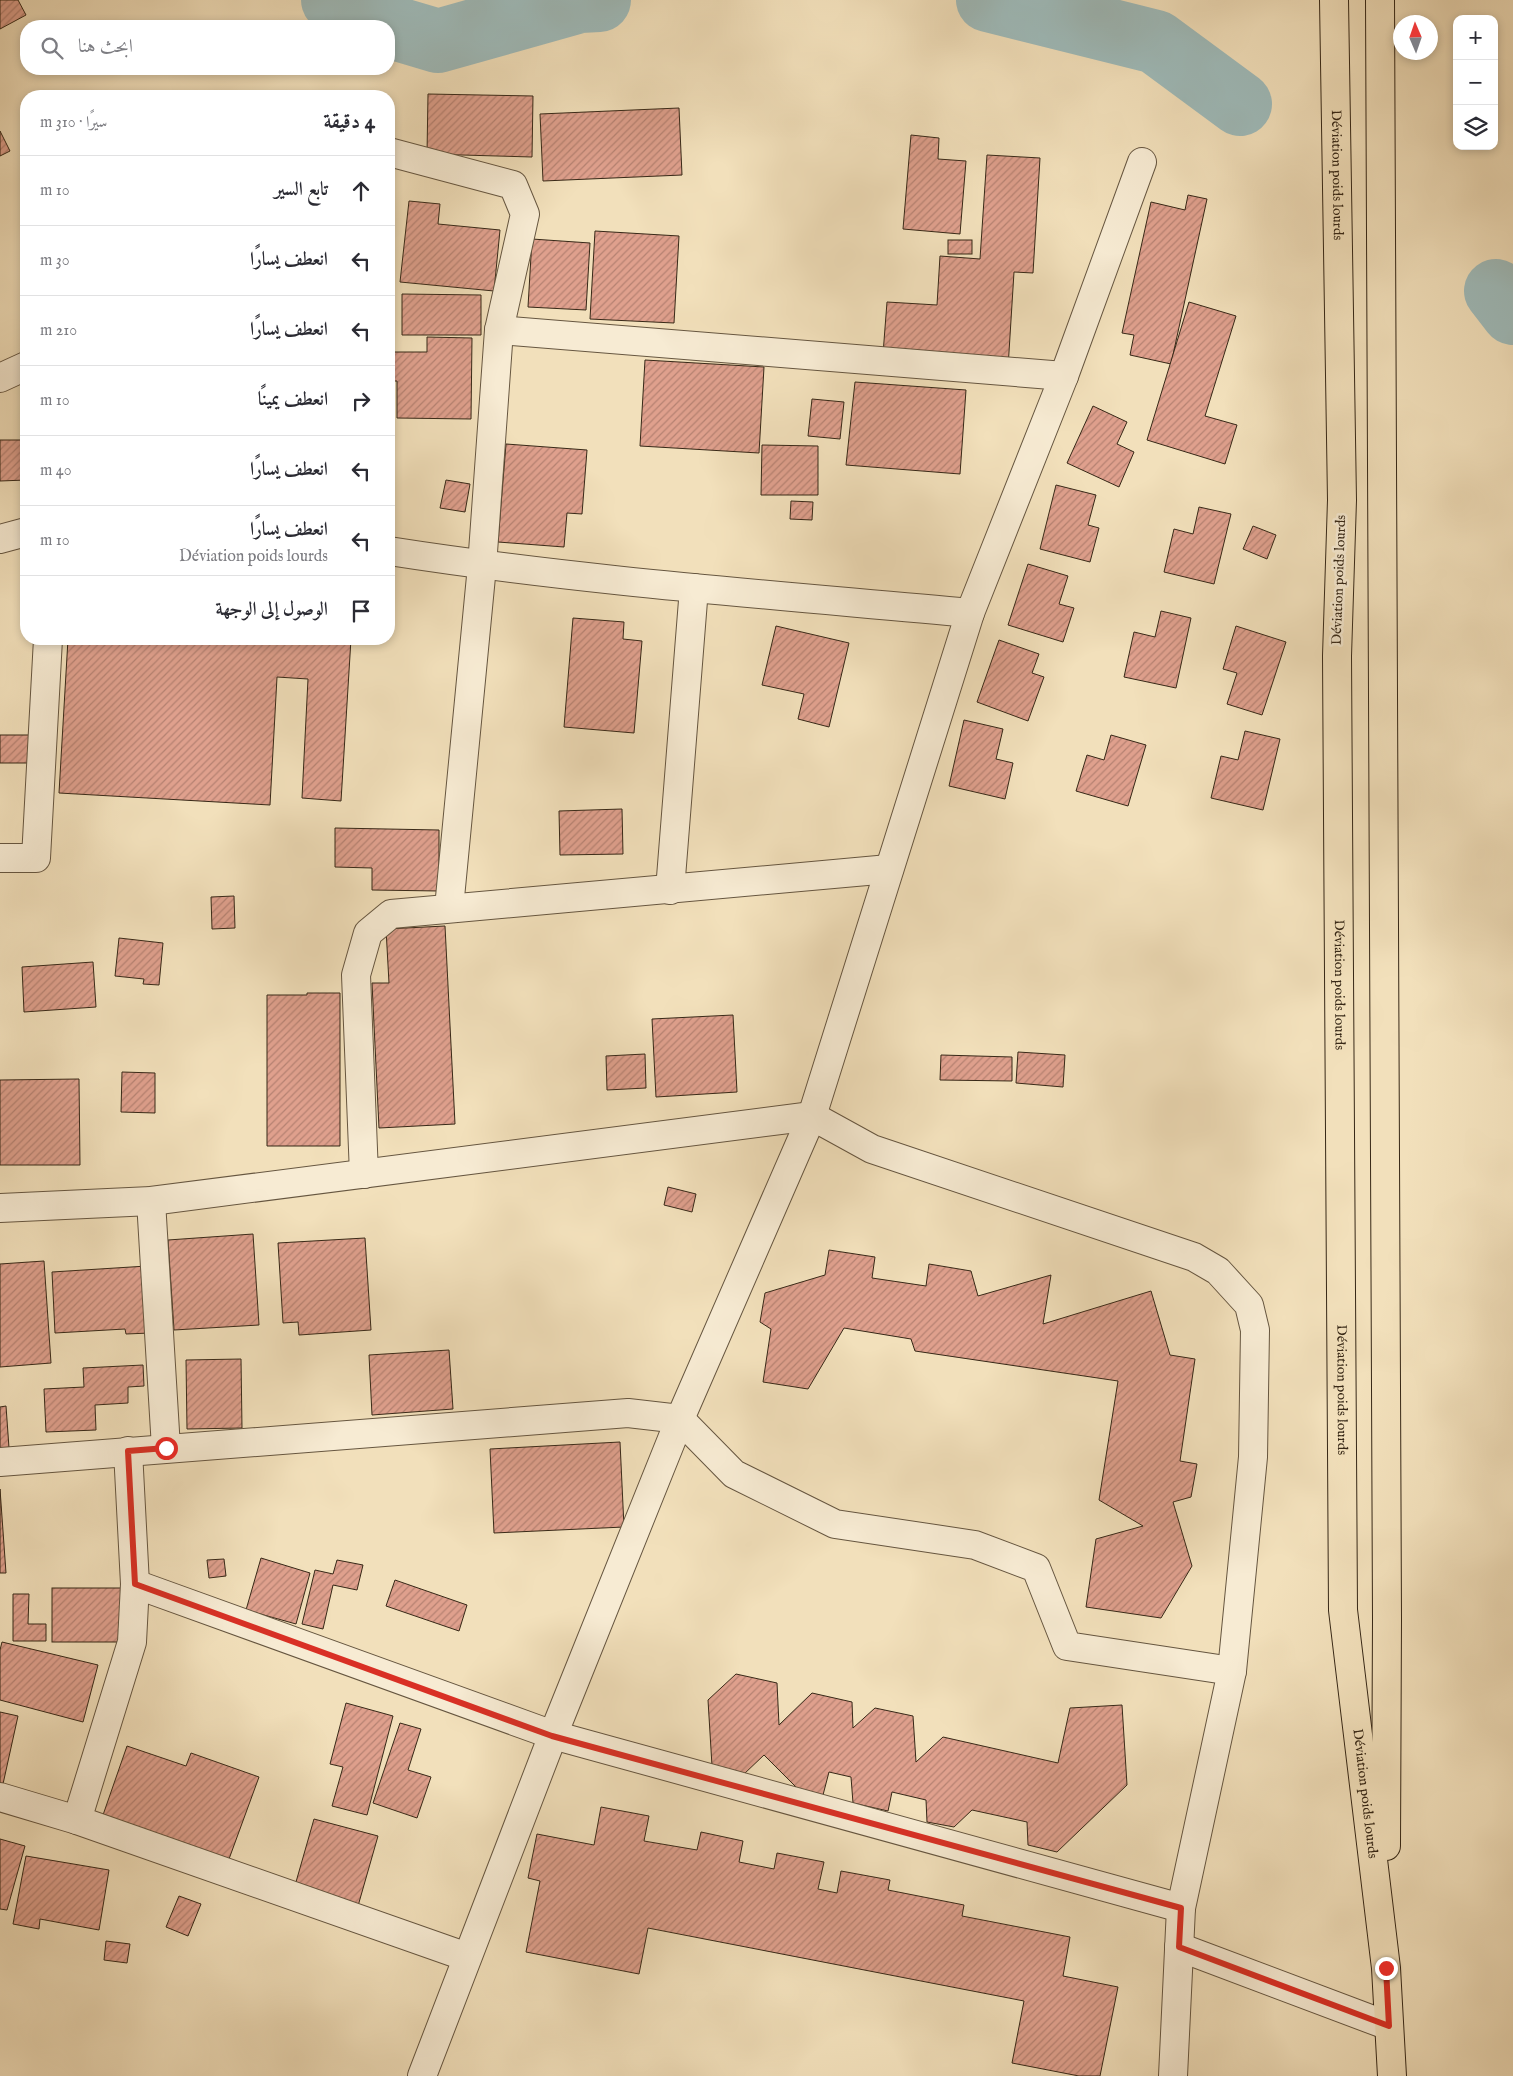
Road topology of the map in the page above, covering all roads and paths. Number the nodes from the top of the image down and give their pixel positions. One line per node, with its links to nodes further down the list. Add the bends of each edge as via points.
1 (1334, 0): 36 (main road, Déviation poids lourds, via 1342,500 1337,666 1343,1610)
2 (1380, 0): 36 (main road, Déviation poids lourds)
3 (395, 154): 5 (street, via 513,185 525,214)
4 (1142, 162): 7 (street)
5 (499, 330): 7 (street); 12 (street)
6 (20, 369): 8 (street)
7 (1064, 376): 14 (street)
8 (0, 378)
9 (20, 534): 10 (street)
10 (0, 539)
11 (395, 552): 12 (street)
12 (482, 566): 13 (street); 19 (street)
13 (694, 588): 14 (street); 18 (street)
14 (970, 613): 17 (street)
15 (48, 645): 16 (street, via 36,858)
16 (0, 858)
17 (889, 868): 18 (street); 20 (street)
18 (670, 890): 19 (street)
19 (449, 908): 21 (street, via 391,914 368,933 356,975)
20 (812, 1116): 21 (street); 24 (street); 29 (street, via 872,1149 1194,1257 1218,1271 1249,1305 1255,1330 1253,1457)
21 (364, 1174): 22 (street)
22 (152, 1201): 23 (street); 25 (street)
23 (0, 1208)
24 (680, 1419): 25 (street, via 628,1413); 29 (street, via 734,1474 835,1524 976,1545 1036,1568 1067,1646); 30 (street)
25 (166, 1448): 26 (street)
26 (128, 1451): 27 (street); 28 (street)
27 (0, 1462)
28 (135, 1584): 30 (street); 32 (street, via 132,1642)
29 (1232, 1670): 33 (street)
30 (552, 1736): 33 (street); 35 (street)
31 (0, 1796): 32 (street)
32 (77, 1820): 35 (street)
33 (1181, 1908): 34 (street)
34 (1179, 1947): 37 (street); 39 (street)
35 (467, 1957): 38 (street)
36 (1386, 1968): 37 (main road, Déviation poids lourds)
37 (1389, 2026): 40 (main road, Déviation poids lourds)
38 (422, 2076)
39 (1173, 2076)
40 (1392, 2076)

